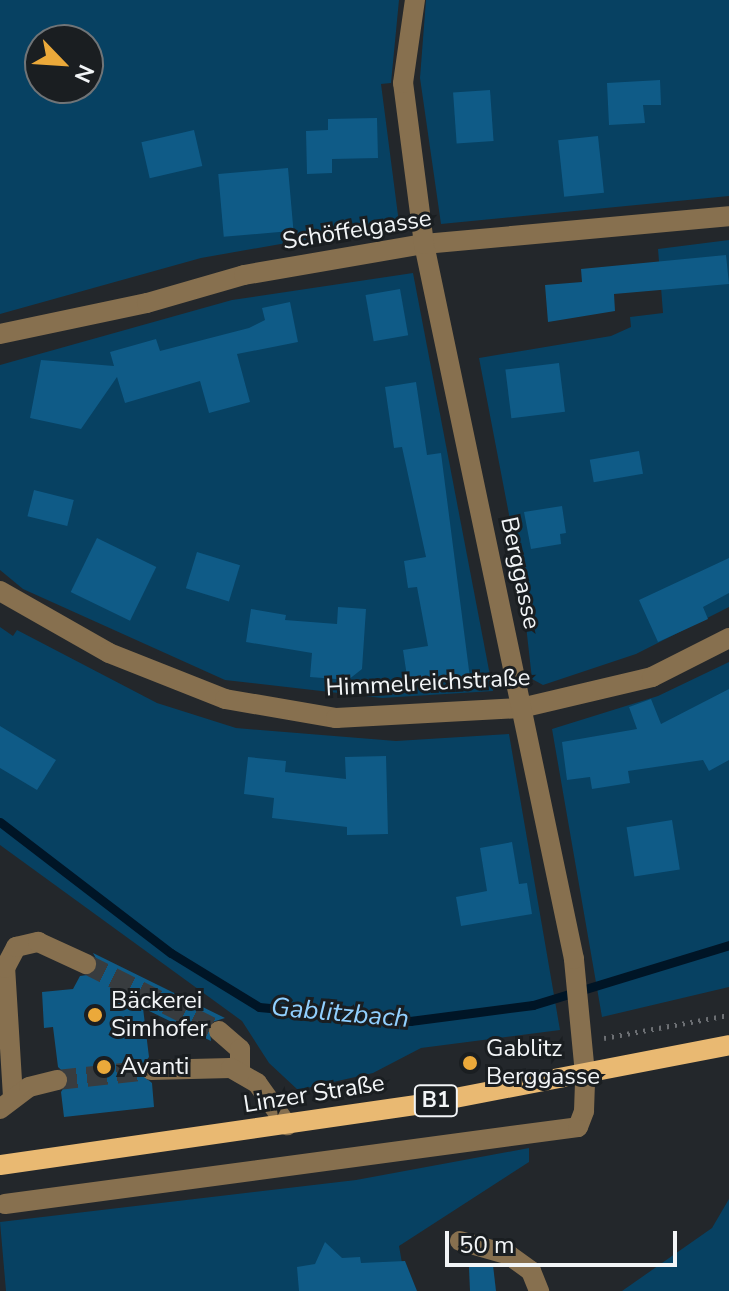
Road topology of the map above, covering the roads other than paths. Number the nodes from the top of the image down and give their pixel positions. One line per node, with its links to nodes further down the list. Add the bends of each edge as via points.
1 (415, 0): 3 (street, Berggasse, via 403,83)
2 (729, 216): 3 (street, Schöffelgasse)
3 (424, 244): 4 (street, Schöffelgasse, via 244,275 147,303); 7 (street, Berggasse)
4 (0, 334)
5 (0, 591): 7 (street, Himmelreichstraße, via 109,653 225,699 336,718)
6 (729, 638): 7 (street, Himmelreichstraße, via 652,677)
7 (521, 708): 13 (street, Berggasse, via 574,959)
8 (86, 964): 15 (street, via 38,942 16,947 5,968)
9 (219, 1031): 12 (street, via 240,1049)
10 (729, 1045): 13 (main road, Linzer Straße / B1)
11 (151, 1070): 12 (street, via 194,1065)
12 (240, 1073): 16 (street, via 275,1103)
13 (585, 1074): 16 (main road, Linzer Straße / B1); 18 (street, Berggasse, via 578,1127)
14 (57, 1080): 15 (street)
15 (6, 1103)
16 (287, 1125): 17 (main road, Linzer Straße / B1)
17 (0, 1165)
18 (5, 1204)
19 (460, 1241): 20 (street, via 509,1255 531,1271)
20 (539, 1291)

